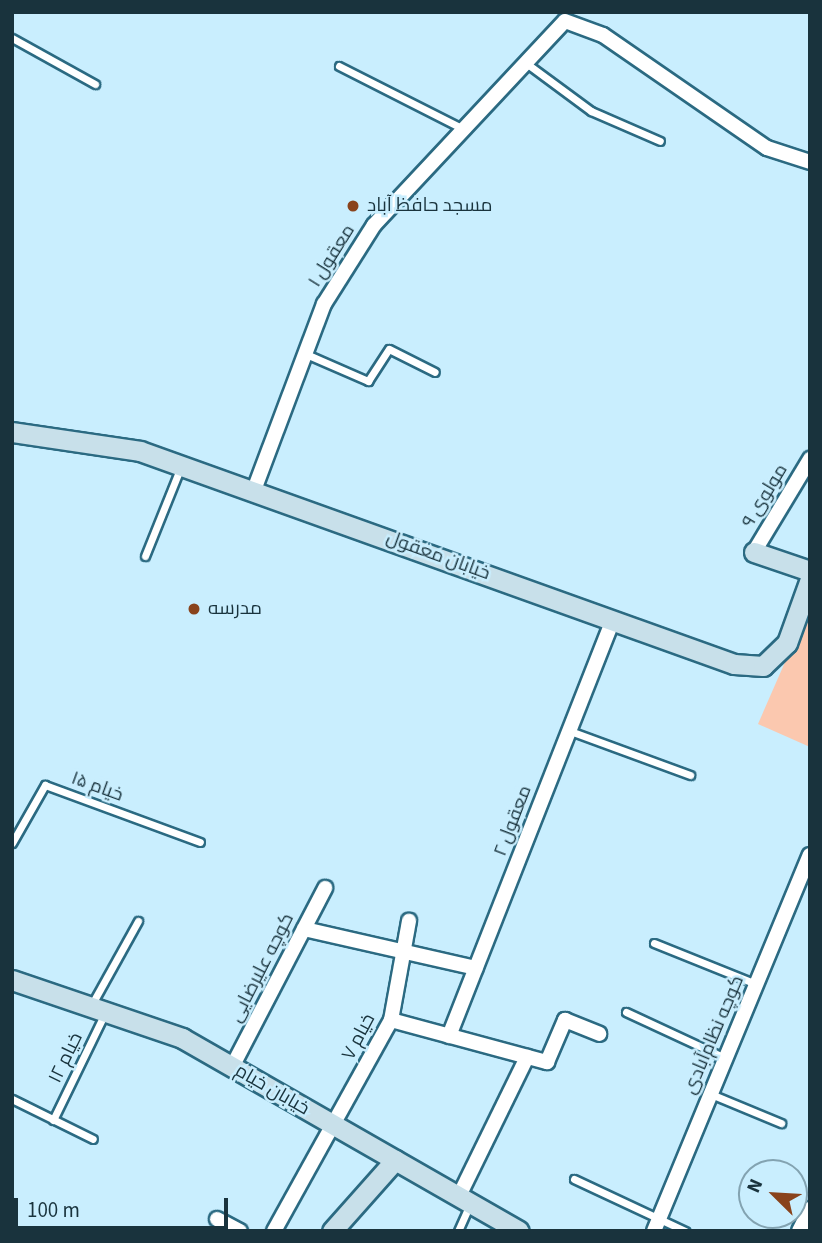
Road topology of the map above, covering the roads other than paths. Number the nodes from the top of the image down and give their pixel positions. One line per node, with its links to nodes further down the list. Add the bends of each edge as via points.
1 (12, 38): 4 (lane)
2 (525, 62): 5 (street, معقول ۱); 6 (lane, via 592,111); 7 (street, معقول ۱, via 565,21 603,35 767,148)
3 (339, 66): 5 (lane)
4 (95, 84)
5 (461, 128): 8 (street, معقول ۱, via 374,226 324,304)
6 (660, 141)
7 (810, 162)
8 (306, 354): 9 (lane, via 368,381 389,349); 13 (street, معقول ۱)
9 (435, 372)
10 (12, 432): 12 (street, خیابان معقول, via 139,451)
11 (810, 459): 14 (street, مولوی ۹)
12 (182, 465): 13 (street, خیابان معقول); 15 (lane)
13 (254, 490): 18 (street, خیابان معقول)
14 (754, 552): 16 (street)
15 (145, 556)
16 (810, 571)
17 (810, 579): 18 (street, خیابان معقول, via 787,643 763,666 734,663)
18 (613, 620): 19 (street, معقول ۲)
19 (569, 730): 20 (lane); 30 (street, معقول ۲)
20 (690, 775)
21 (200, 842): 22 (lane, خیام ۱۵, via 45,785)
22 (12, 844)
23 (810, 855): 32 (street, کوچه نظام‌آبادی)
24 (325, 888): 27 (street, کوچه علیرضایی)
25 (138, 920): 33 (lane, خیام ۱۲)
26 (409, 921): 29 (street, خیام ۷)
27 (304, 929): 29 (street); 40 (street, کوچه علیرضایی)
28 (654, 943): 32 (lane)
29 (403, 952): 30 (street); 35 (street, خیام ۷)
30 (476, 968): 37 (street, معقول ۲)
31 (12, 980): 33 (street, خیابان خیام)
32 (756, 984): 39 (street, کوچه نظام‌آبادی)
33 (99, 1007): 40 (street, خیابان خیام, via 182,1038); 43 (lane, خیام ۱۲)
34 (626, 1012): 39 (lane)
35 (391, 1020): 37 (street); 45 (street, خیام ۷)
36 (599, 1034): 38 (street, via 565,1020 547,1062)
37 (449, 1036): 38 (street)
38 (527, 1057): 49 (street)
39 (726, 1058): 41 (street, کوچه نظام‌آبادی)
40 (232, 1067): 45 (street, خیابان خیام)
41 (711, 1093): 44 (lane); 52 (street, کوچه نظام‌آبادی)
42 (12, 1099): 43 (lane)
43 (53, 1119): 46 (lane)
44 (781, 1123)
45 (333, 1124): 47 (street, خیابان خیام); 55 (street, خیام ۷)
46 (93, 1139)
47 (395, 1160): 49 (street, خیابان خیام); 56 (street)
48 (574, 1179): 52 (lane)
49 (465, 1200): 53 (street, خیابان خیام); 57 (lane)
50 (810, 1209): 59 (street)
51 (217, 1219): 54 (street)
52 (656, 1225): 58 (lane)
53 (509, 1228)
54 (240, 1231)
55 (274, 1231)
56 (332, 1231)
57 (458, 1231)
58 (685, 1231)
59 (799, 1231)

